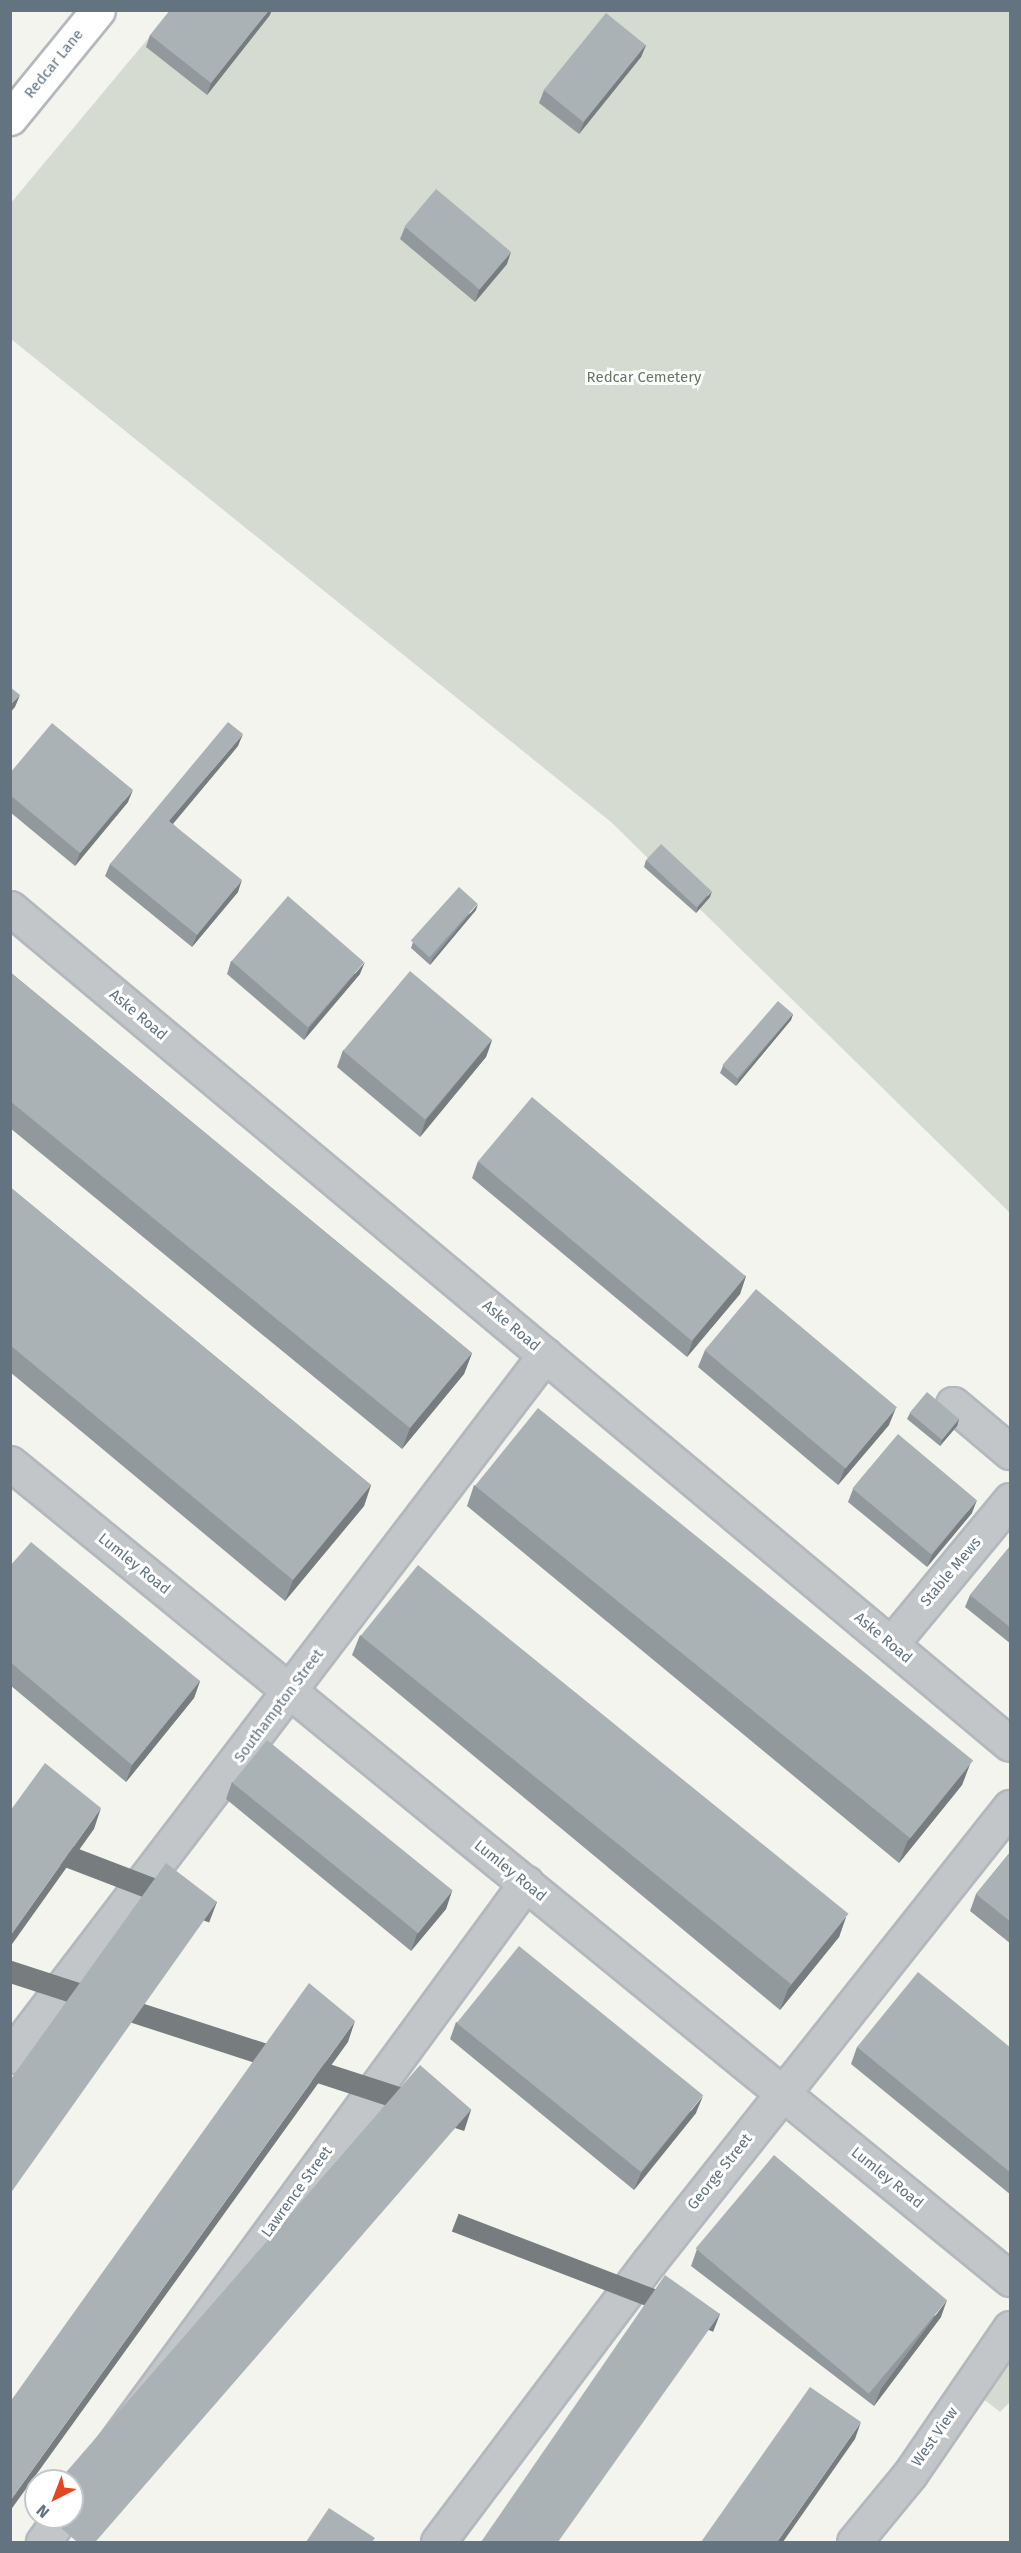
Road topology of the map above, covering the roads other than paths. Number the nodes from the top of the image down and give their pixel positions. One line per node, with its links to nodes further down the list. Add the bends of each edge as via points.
1 (98, 10): 2 (main road, Redcar Lane)
2 (10, 118)
3 (10, 908): 4 (street, Aske Road)
4 (545, 1354): 9 (street, Aske Road); 10 (street, Southampton Street)
5 (952, 1404): 6 (street)
6 (1011, 1452)
7 (14, 1473): 10 (street, Lumley Road)
8 (1011, 1500): 9 (street, Stable Mews)
9 (891, 1644): 11 (street, Aske Road)
10 (290, 1691): 13 (street, Lumley Road); 14 (street, Southampton Street)
11 (1011, 1744)
12 (1011, 1807): 15 (street, George Street)
13 (526, 1883): 15 (street, Lumley Road); 18 (street, Lawrence Street)
14 (10, 2056)
15 (783, 2093): 16 (street, Lumley Road); 21 (street, George Street)
16 (1011, 2278)
17 (1011, 2328): 22 (street, West View, via 910,2474)
18 (84, 2486)
19 (52, 2529): 20 (street)
20 (43, 2542)
21 (438, 2542)
22 (854, 2542)

